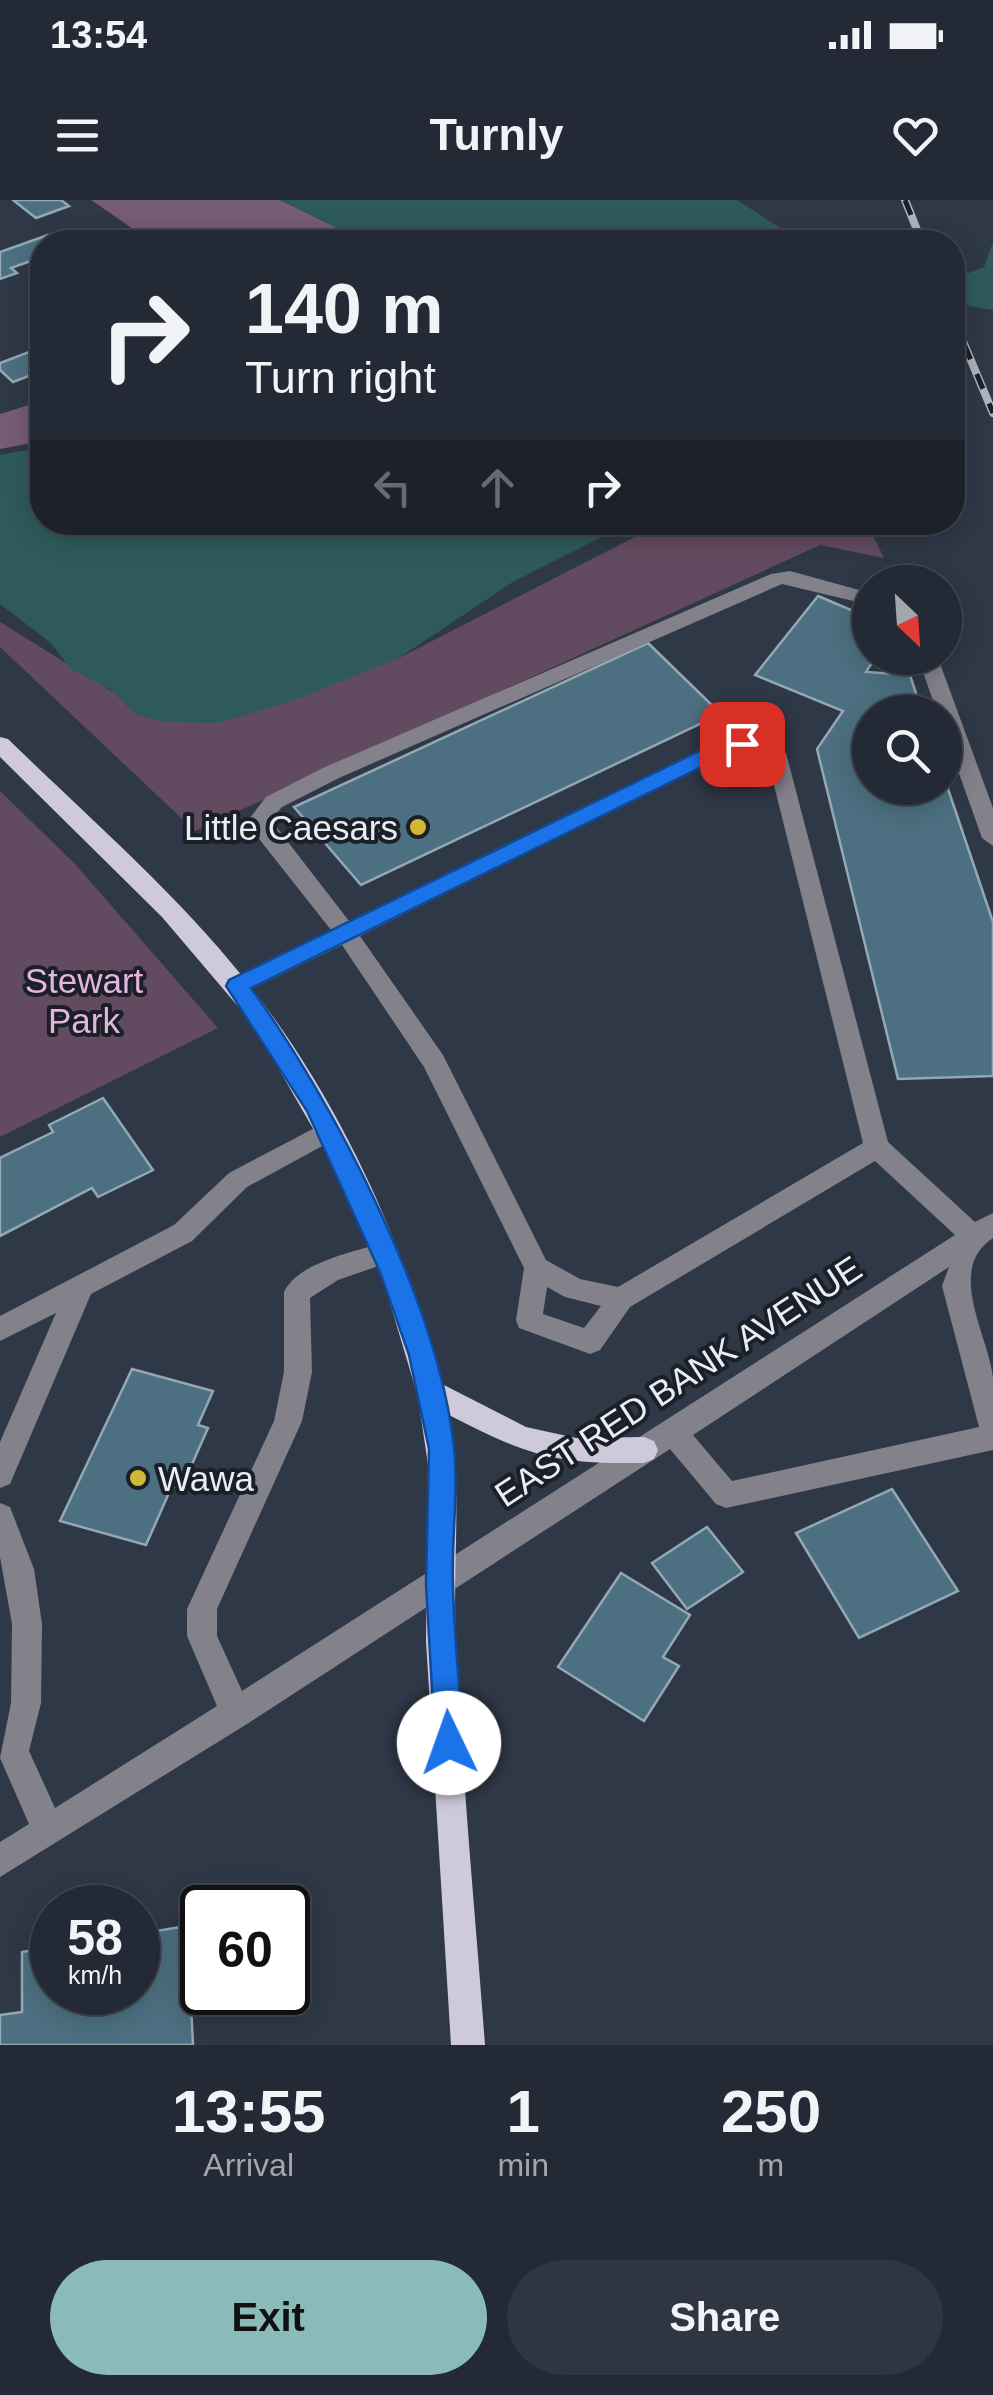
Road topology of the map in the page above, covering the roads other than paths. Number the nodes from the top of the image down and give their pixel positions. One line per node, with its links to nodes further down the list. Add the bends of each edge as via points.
1 (852, 594): 5 (street, via 778,578 274,802 260,818 264,830)
2 (934, 675): 4 (street)
3 (0, 744): 6 (main road)
4 (993, 838)
5 (346, 934): 6 (street); 8 (street, via 725,747 756,745 778,758); 11 (street, via 451,1090)
6 (237, 986): 7 (main road, via 288,1056)
7 (328, 1131): 10 (main road); 12 (street, via 238,1180 183,1233)
8 (878, 1147): 9 (street); 13 (street)
9 (983, 1230): 16 (street, via 955,1286); 17 (street, EAST RED BANK AVENUE)
10 (384, 1252): 15 (main road); 22 (street, via 329,1272 298,1292 298,1372 288,1421 202,1610 202,1636)
11 (536, 1268): 13 (street, via 574,1288); 13 (street, via 529,1320 590,1342)
12 (80, 1288): 14 (street); 19 (street)
13 (621, 1298)
14 (0, 1329)
15 (430, 1390): 18 (main road, via 520,1438 576,1451); 21 (main road, via 442,1449)
16 (992, 1422): 17 (street, via 726,1494)
17 (672, 1432): 18 (street, EAST RED BANK AVENUE)
18 (644, 1450): 21 (street, EAST RED BANK AVENUE)
19 (0, 1475)
20 (0, 1516): 23 (street, via 19,1569 27,1624 26,1703 13,1752)
21 (439, 1584): 22 (street, EAST RED BANK AVENUE); 25 (main road)
22 (236, 1713): 23 (street, EAST RED BANK AVENUE)
23 (48, 1830): 24 (street, EAST RED BANK AVENUE)
24 (0, 1861)
25 (468, 2045)

